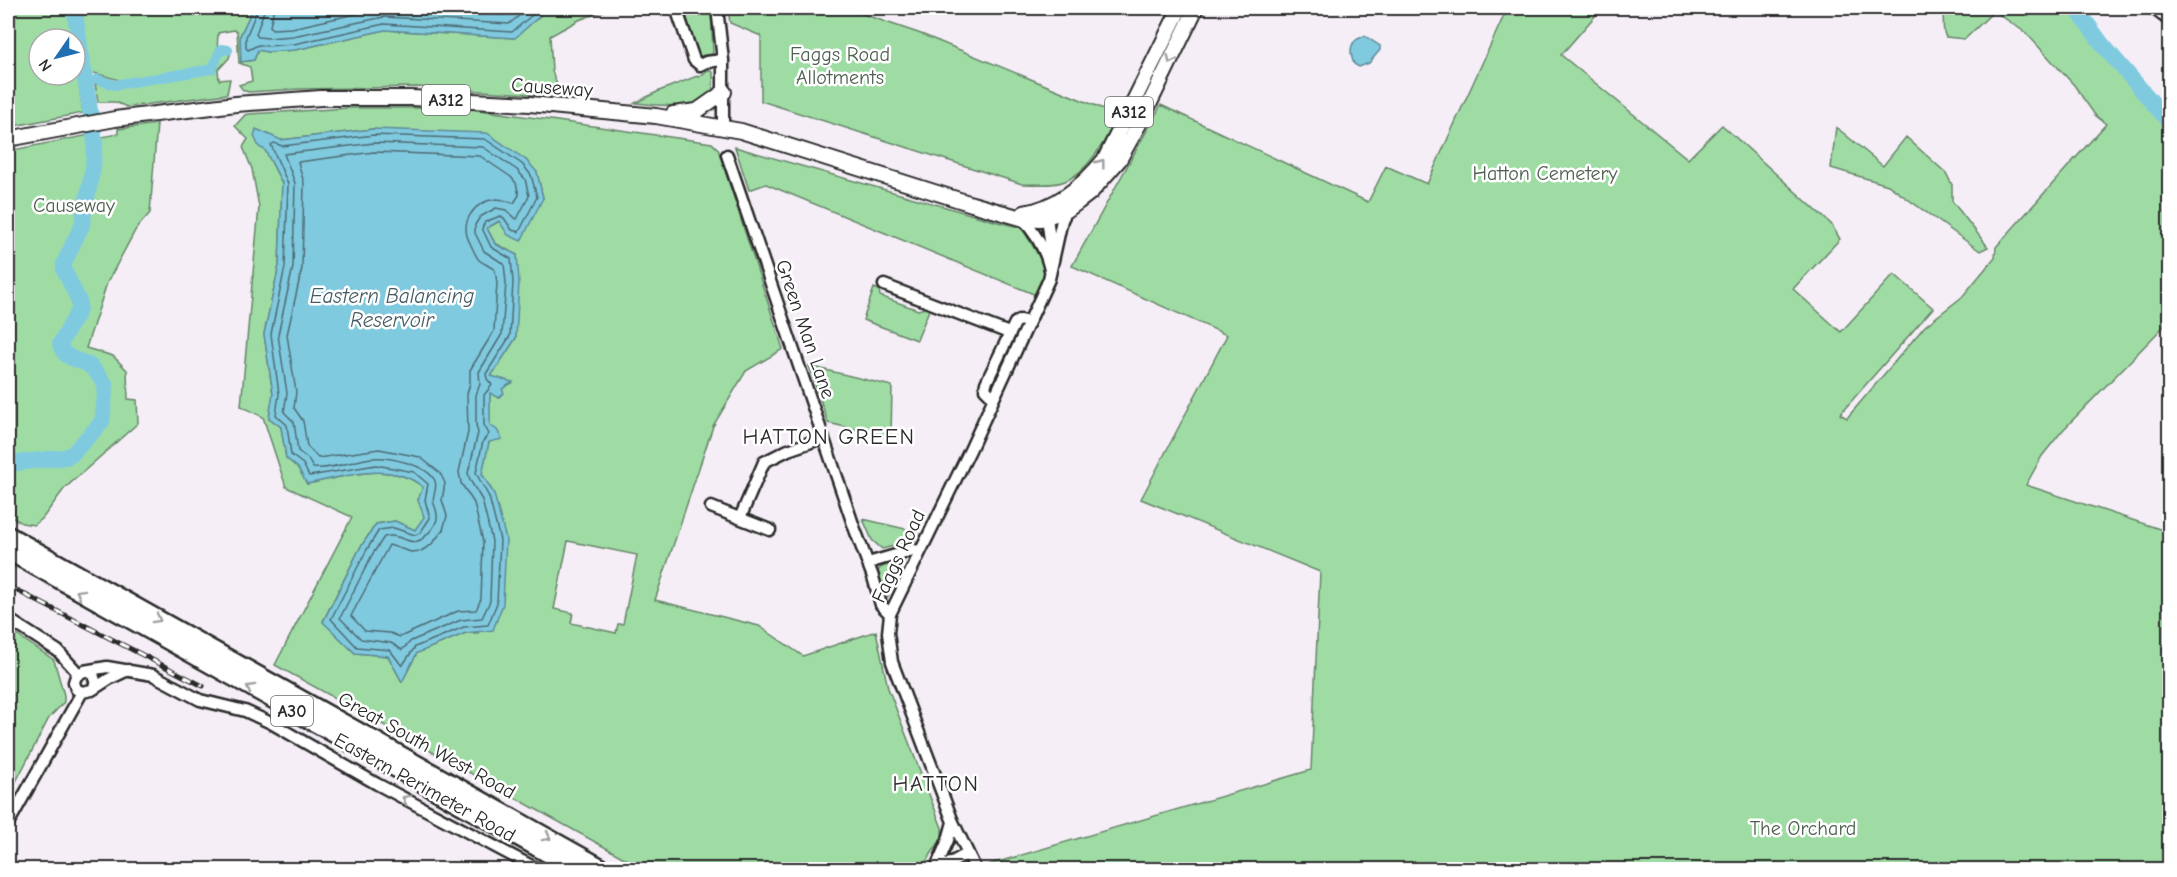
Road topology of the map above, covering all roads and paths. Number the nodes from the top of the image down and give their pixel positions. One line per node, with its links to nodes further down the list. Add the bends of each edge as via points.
1 (676, 8): 8 (street, via 694,60 700,65)
2 (717, 8): 8 (street)
3 (1196, 8): 7 (main road, A312)
4 (2153, 8): 6 (street)
5 (1174, 10): 7 (street); 15 (main road, A312, one-way to 5, via 1084,183 1105,159)
6 (2169, 21)
7 (1189, 22): 14 (main road, A312, one-way to 14, via 1119,160 1091,192)
8 (723, 60): 9 (street)
9 (724, 92): 10 (main road, via 697,111); 11 (street)
10 (656, 116): 11 (main road, Causeway / A312); 12 (main road, Causeway / A312, via 506,103 344,98 236,104)
11 (723, 128): 16 (main road, Causeway / A312)
12 (8, 139)
13 (727, 155): 22 (street, Green Man Lane)
14 (1067, 210): 15 (main road, Causeway / A312); 17 (street, Faggs Road)
15 (1046, 212): 16 (main road, Causeway / A312); 17 (street)
16 (1015, 216): 17 (street)
17 (1052, 268): 19 (street, Faggs Road)
18 (884, 285): 20 (street)
19 (1029, 322): 20 (street, via 1018,321); 21 (street, Faggs Road)
20 (1009, 333): 21 (street, via 986,383 985,389)
21 (994, 398): 28 (street, Faggs Road)
22 (824, 438): 24 (street, via 764,462); 29 (street, Green Man Lane)
23 (711, 507): 24 (street)
24 (740, 518): 25 (street)
25 (770, 530)
26 (8, 535): 41 (highway, Great South West Road / A30, one-way to 41)
27 (8, 551): 40 (highway, Great South West Road / A30, one-way to 27)
28 (920, 551): 29 (street, via 913,549); 30 (street, Faggs Road)
29 (868, 563): 30 (street, Green Man Lane, via 881,605)
30 (890, 614): 35 (street, Faggs Road, via 892,662)
31 (8, 619): 33 (street, via 58,651)
32 (129, 670): 33 (street, Eastern Perimeter Road, via 107,667); 34 (street); 39 (street, Eastern Perimeter Road, one-way to 32, via 271,723 245,711 200,700 153,675)
33 (82, 672): 34 (street, via 74,679 75,686); 34 (street, via 93,674 96,681)
34 (87, 691): 36 (street)
35 (953, 822): 37 (street, Faggs Road); 42 (street)
36 (8, 824)
37 (967, 854): 38 (street, Faggs Road); 42 (street)
38 (971, 868)
39 (539, 870)
40 (577, 870)
41 (606, 870)
42 (937, 870)

